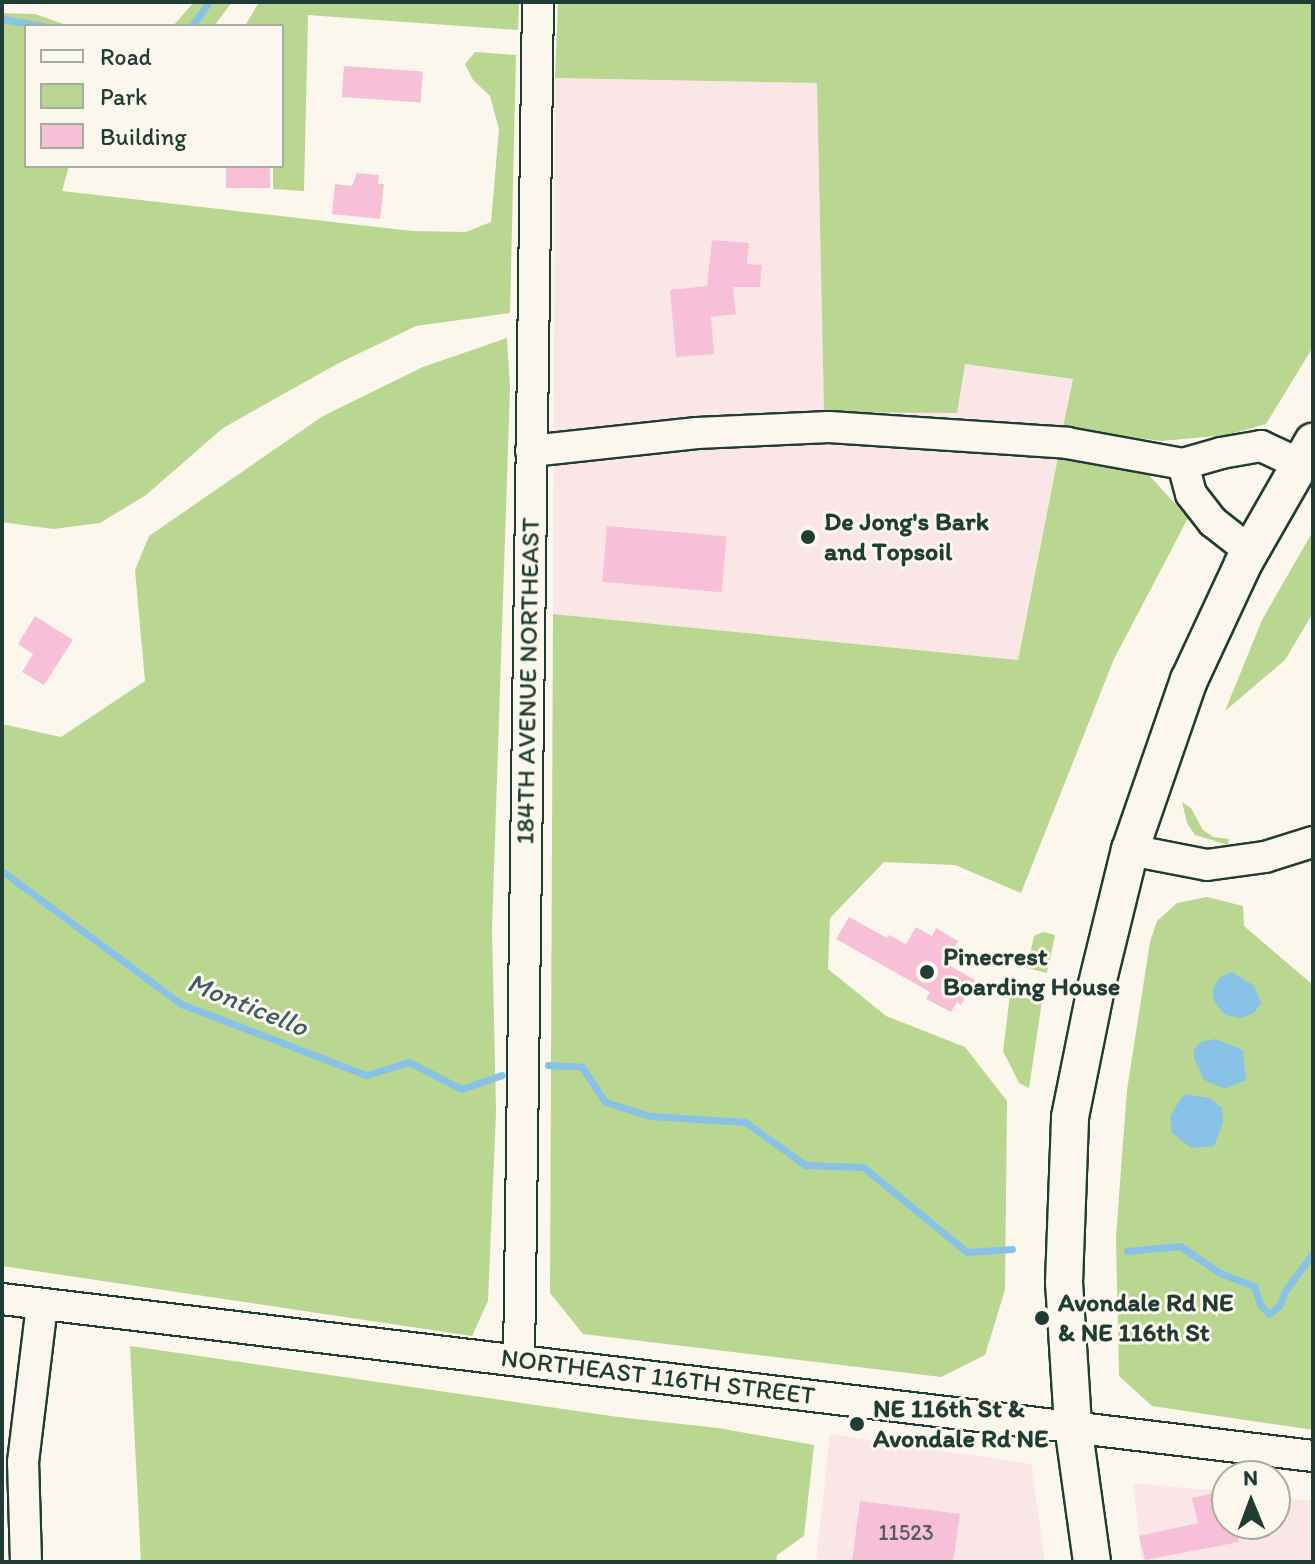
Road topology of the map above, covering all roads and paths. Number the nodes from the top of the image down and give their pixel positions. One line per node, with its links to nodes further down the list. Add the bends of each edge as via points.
1 (538, 2): 2 (street, 184TH AVENUE NORTHEAST)
2 (531, 451): 4 (street, via 697,433 829,427 1067,443); 10 (street, 184TH AVENUE NORTHEAST)
3 (1307, 453): 4 (street, via 1261,446); 5 (main road)
4 (1183, 464): 5 (street, via 1191,494 1213,522)
5 (1250, 551): 7 (main road, via 1189,680)
6 (1313, 842): 7 (street, via 1265,857 1207,865)
7 (1130, 850): 11 (main road, via 1070,1117 1064,1283)
8 (2, 1299): 9 (street, NORTHEAST 116TH STREET)
9 (42, 1305): 10 (street, NORTHEAST 116TH STREET); 13 (street, via 23,1462)
10 (519, 1360): 11 (street, NORTHEAST 116TH STREET)
11 (1073, 1425): 12 (street, NORTHEAST 116TH STREET); 14 (main road)
12 (1313, 1456)
13 (26, 1562)
14 (1092, 1562)

